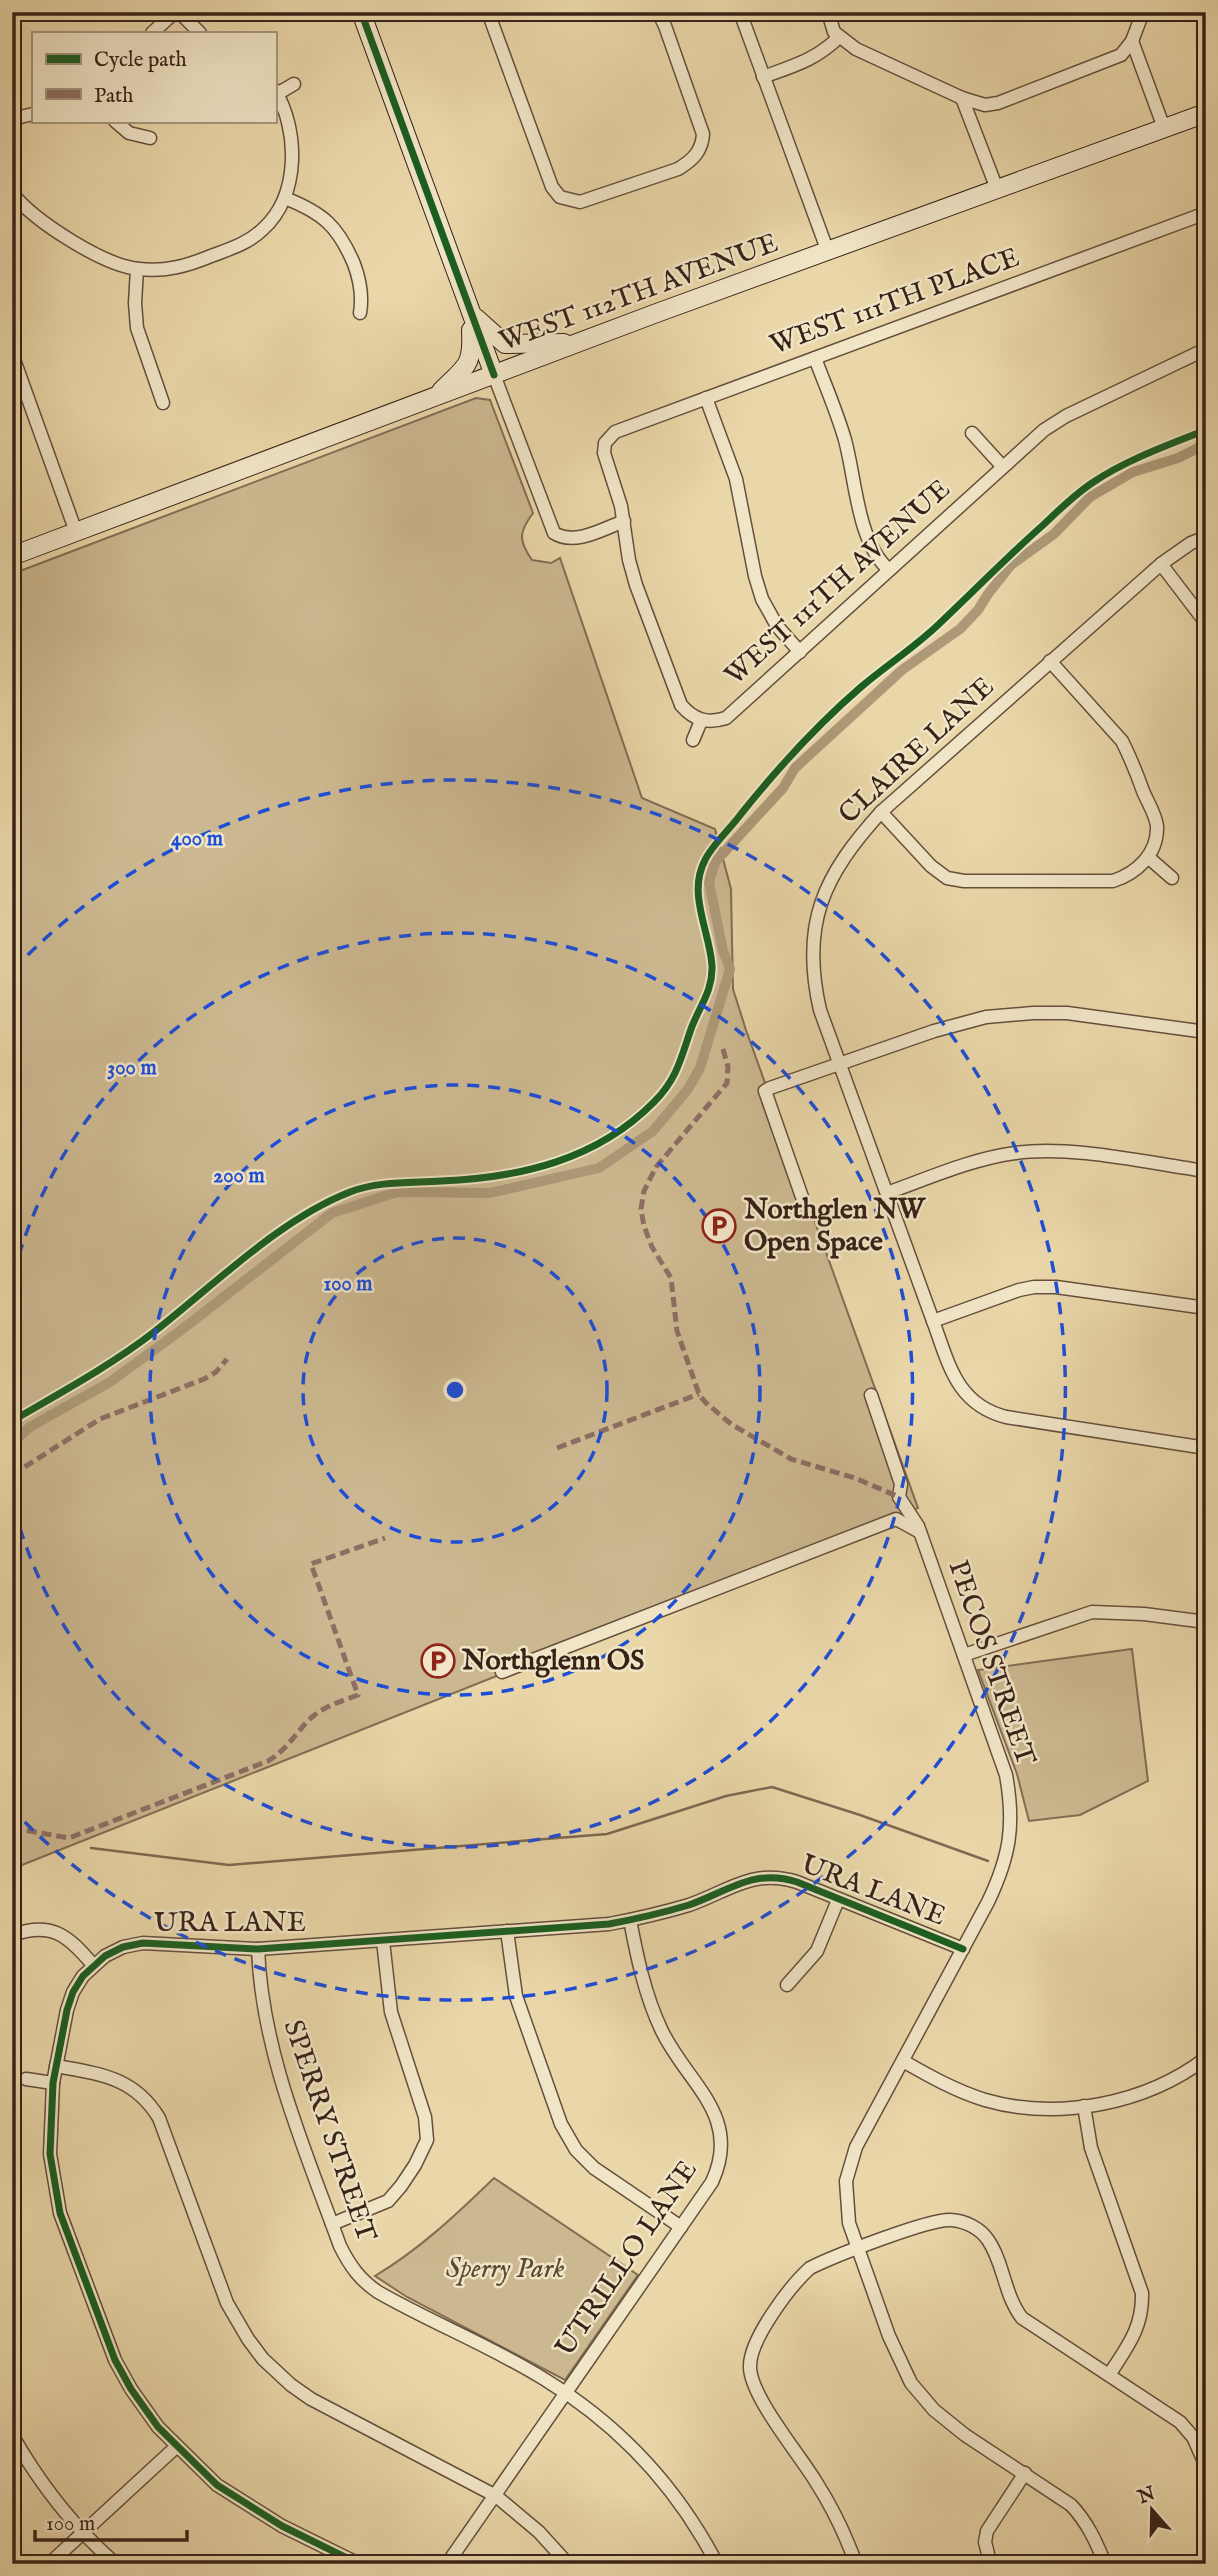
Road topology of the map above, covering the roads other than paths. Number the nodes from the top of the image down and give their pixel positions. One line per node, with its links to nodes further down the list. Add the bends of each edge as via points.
1 (177, 12): 8 (street); 9 (street)
2 (361, 12): 28 (main road)
3 (488, 12): 7 (street, via 552,187 560,197 580,202 678,169 700,150 703,134)
4 (740, 12): 12 (street)
5 (828, 12): 10 (street)
6 (1143, 12): 11 (street)
7 (660, 14)
8 (153, 32)
9 (199, 32)
10 (839, 37): 12 (street, via 811,60); 15 (street)
11 (1132, 41): 15 (street, via 1115,58 998,103 985,105); 20 (street)
12 (763, 77): 26 (street)
13 (294, 84): 14 (street)
14 (276, 92): 24 (street, via 291,135)
15 (962, 98): 22 (street)
16 (1206, 113): 20 (main road, WEST 112TH AVENUE)
17 (32, 114): 18 (street)
18 (12, 118)
19 (116, 122): 21 (street, via 129,133)
20 (1164, 128): 22 (main road, WEST 112TH AVENUE)
21 (150, 138)
22 (997, 189): 26 (main road, WEST 112TH AVENUE)
23 (12, 193): 27 (street, via 24,207 82,247 110,262)
24 (285, 198): 27 (street, via 263,230 236,247 181,267); 29 (street, via 318,213 339,233 356,269 362,292)
25 (1206, 213): 33 (street, WEST 111TH PLACE)
26 (828, 252): 30 (main road, WEST 112TH AVENUE)
27 (137, 269): 38 (street, via 137,328)
28 (471, 312): 30 (main road, via 505,344); 34 (main road); 36 (main road, via 469,362)
29 (360, 313)
30 (581, 341): 34 (main road, WEST 112TH AVENUE)
31 (1206, 349): 40 (street, WEST 111TH AVENUE, via 1066,416)
32 (12, 354): 35 (street)
33 (814, 358): 37 (street, WEST 111TH PLACE); 46 (street, via 844,437 870,545)
34 (494, 374): 36 (main road, WEST 112TH AVENUE); 41 (street, via 554,533 573,539)
35 (17, 386): 42 (street)
36 (435, 397): 42 (main road, WEST 112TH AVENUE)
37 (706, 398): 41 (street, WEST 111TH PLACE, via 615,432 605,443); 48 (street, via 736,479 762,599 777,626)
38 (163, 403)
39 (972, 433): 40 (street)
40 (1002, 467): 46 (street, WEST 111TH AVENUE)
41 (624, 521): 50 (street, via 636,585 678,700)
42 (76, 532): 44 (main road, WEST 112TH AVENUE)
43 (1206, 537): 45 (street, CLAIRE LANE)
44 (12, 556)
45 (1161, 564): 47 (street); 49 (street, CLAIRE LANE)
46 (889, 570): 48 (street, WEST 111TH AVENUE)
47 (1206, 623)
48 (800, 652): 50 (street, WEST 111TH AVENUE, via 726,718)
49 (1050, 662): 52 (street, CLAIRE LANE); 53 (street, via 1122,741 1130,756 1157,824)
50 (701, 721): 51 (street)
51 (693, 740)
52 (881, 812): 53 (street, via 931,866 947,878 964,881 1113,881 1126,877); 56 (street, CLAIRE LANE, via 834,870 817,919 816,994)
53 (1149, 858): 54 (street)
54 (1172, 878)
55 (1206, 1032): 56 (street, via 1067,1013 1017,1014 958,1024)
56 (840, 1065): 58 (street, CLAIRE LANE); 59 (street, via 765,1091)
57 (1206, 1171): 58 (street, via 1035,1151 977,1161)
58 (887, 1193): 61 (street, CLAIRE LANE)
59 (802, 1197)
60 (1206, 1308): 61 (street, via 1034,1287)
61 (933, 1321): 63 (street, CLAIRE LANE, via 959,1387 988,1411)
62 (871, 1395): 64 (street, PECOS STREET, via 901,1484 899,1497)
63 (1206, 1448)
64 (918, 1531): 66 (street, PECOS STREET); 67 (street, via 896,1519)
65 (1206, 1622): 66 (street, via 1092,1612)
66 (964, 1655): 74 (street, PECOS STREET, via 1006,1775 1011,1827 999,1879)
67 (502, 1672)
68 (838, 1900): 69 (street, URA LANE, via 770,1876 664,1913); 74 (street, URA LANE); 76 (street, URA LANE, via 817,1951)
69 (629, 1920): 70 (street, URA LANE); 84 (street, UTRILLO LANE, via 660,2027 708,2100 720,2128 717,2172)
70 (507, 1931): 72 (street, URA LANE); 84 (street, via 516,1996 566,2135 594,2168)
71 (12, 1935): 75 (street, via 33,1928 52,1930)
72 (383, 1941): 73 (street, URA LANE); 83 (street, via 391,2012 425,2117 427,2140 415,2165 388,2200)
73 (258, 1949): 75 (street, URA LANE, via 143,1944 113,1951); 83 (street, SPERRY STREET, via 264,2015 274,2057)
74 (963, 1949): 78 (street, PECOS STREET)
75 (93, 1965): 79 (street, URA LANE, via 73,1992)
76 (787, 1985)
77 (1206, 2058): 82 (street, via 1152,2089)
78 (903, 2061): 82 (street, via 985,2100 1027,2107); 85 (street, PECOS STREET, via 848,2170 847,2208)
79 (56, 2066): 81 (street, URA LANE); 92 (street, via 117,2080 151,2105 227,2303 248,2339 276,2372 311,2399)
80 (26, 2079): 81 (street)
81 (53, 2082): 89 (street, URA LANE, via 50,2154 60,2213 116,2360 143,2407)
82 (1084, 2106): 86 (street, via 1091,2148 1142,2293 1142,2316 1135,2334)
83 (332, 2224): 87 (street, SPERRY STREET, via 347,2261 368,2286)
84 (681, 2227): 87 (street, UTRILLO LANE)
85 (858, 2249): 86 (street, via 937,2221 953,2220 974,2227 990,2242 1022,2318); 91 (street, PECOS STREET, via 911,2383 933,2410); 101 (street, via 820,2263 800,2277 759,2335 751,2351 750,2368 758,2393 817,2483)
86 (1109, 2375): 90 (street, via 1180,2422 1193,2437)
87 (567, 2393): 92 (street, UTRILLO LANE); 100 (street, SPERRY STREET, via 648,2463 677,2499)
88 (12, 2435): 93 (street, via 38,2477)
89 (176, 2446): 93 (street); 97 (street, URA LANE, via 233,2497)
90 (1206, 2466)
91 (1025, 2473): 94 (street, via 987,2531); 102 (street, PECOS STREET, via 1082,2516)
92 (496, 2496): 98 (street, UTRILLO LANE); 99 (street)
93 (84, 2532): 95 (street); 96 (street)
94 (988, 2554)
95 (49, 2564)
96 (116, 2564)
97 (359, 2564)
98 (447, 2564)
99 (568, 2564)
100 (717, 2564)
101 (856, 2564)
102 (1105, 2564)

